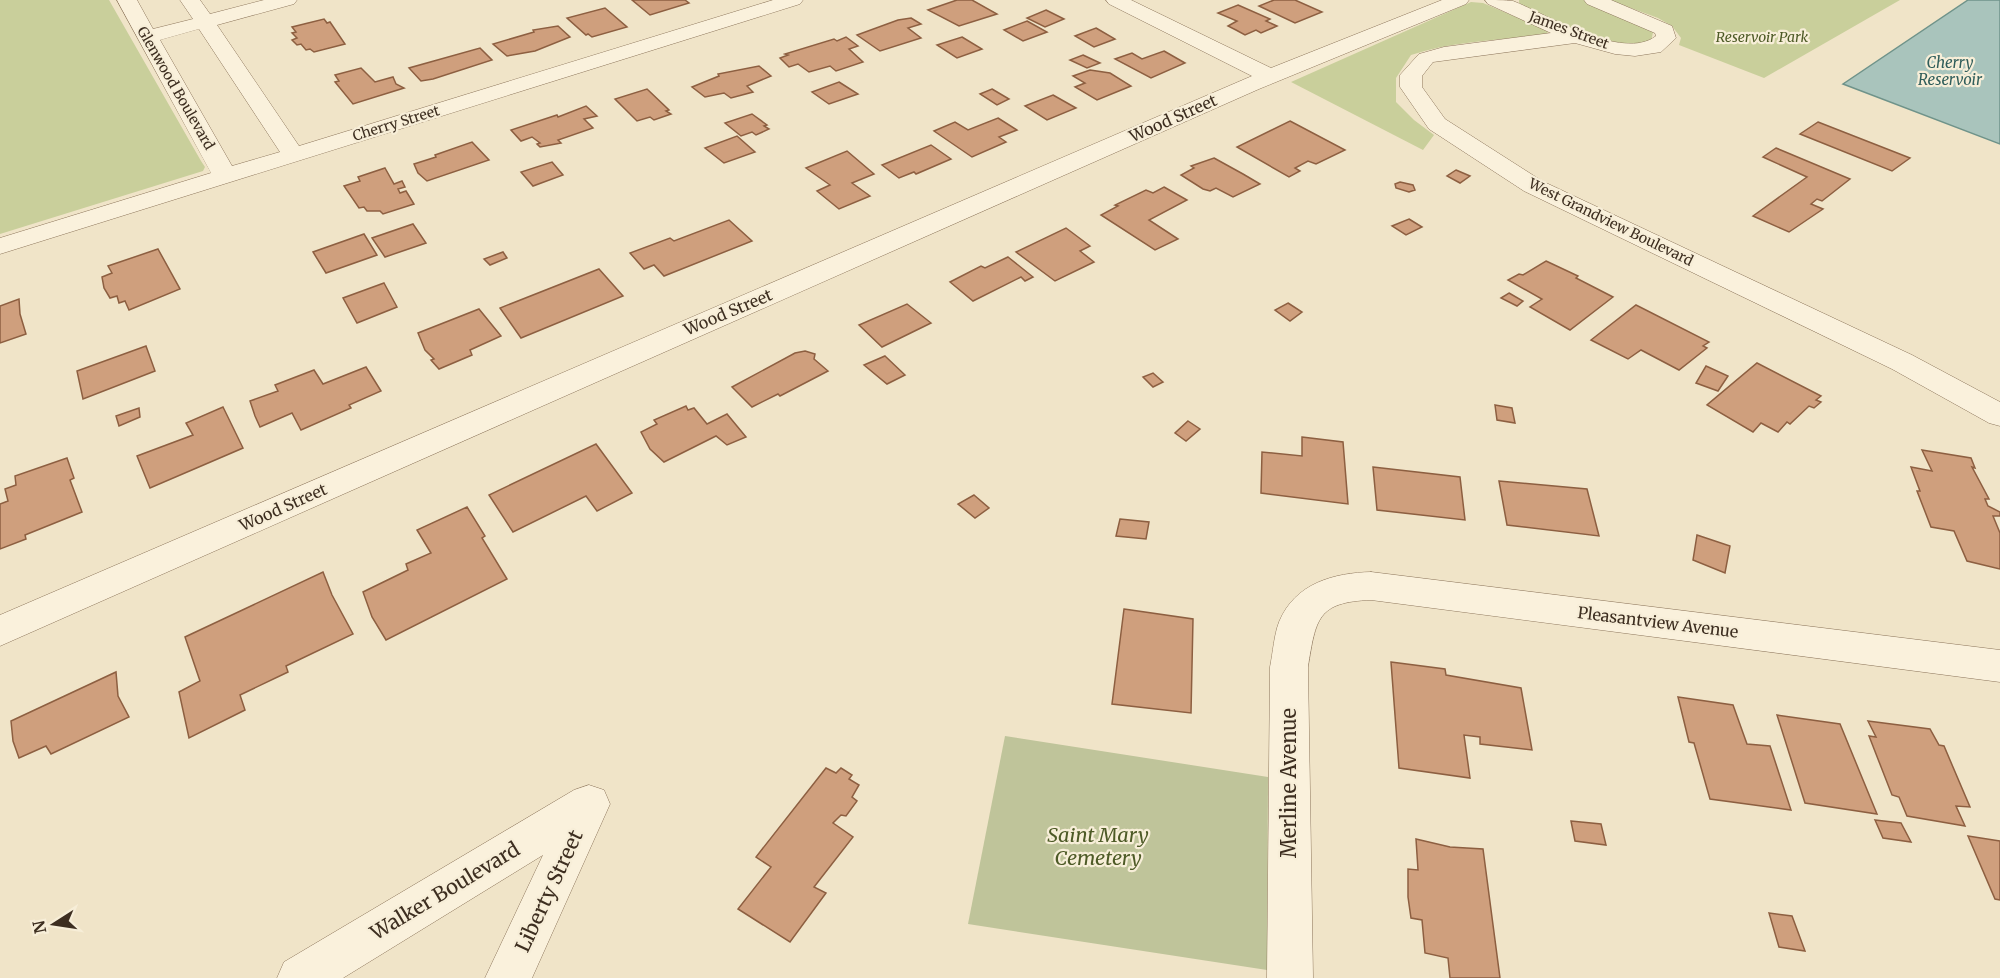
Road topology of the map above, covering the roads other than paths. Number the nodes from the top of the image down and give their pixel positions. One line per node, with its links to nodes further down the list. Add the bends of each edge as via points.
1 (127, 0): 11 (street, Glenwood Boulevard)
2 (190, 0): 9 (street)
3 (287, 0): 9 (street)
4 (793, 0): 13 (street, Cherry Street)
5 (1116, 0): 12 (street)
6 (1459, 0): 12 (street, Wood Street)
7 (1495, 0): 10 (street, James Street)
8 (1594, 0): 10 (street, James Street, via 1649,21 1665,30 1666,38 1657,46 1639,49)
9 (205, 22): 11 (street); 13 (street)
10 (1579, 36): 16 (street, West Grandview Boulevard, via 1426,58 1411,75 1411,87 1437,124 1533,186 1881,352)
11 (147, 37): 14 (street, Glenwood Boulevard)
12 (1269, 76): 18 (street, Wood Street)
13 (293, 154): 14 (street, Cherry Street)
14 (225, 176): 15 (street, Cherry Street)
15 (0, 246)
16 (2000, 416)
17 (1318, 597): 19 (street, Pleasantview Avenue, via 1344,587 1371,586); 23 (street, Merline Avenue, via 1297,623 1289,667)
18 (0, 631)
19 (2000, 666)
20 (589, 804): 21 (street, Walker Boulevard); 22 (street, Liberty Street)
21 (300, 978)
22 (508, 978)
23 (1290, 978)

